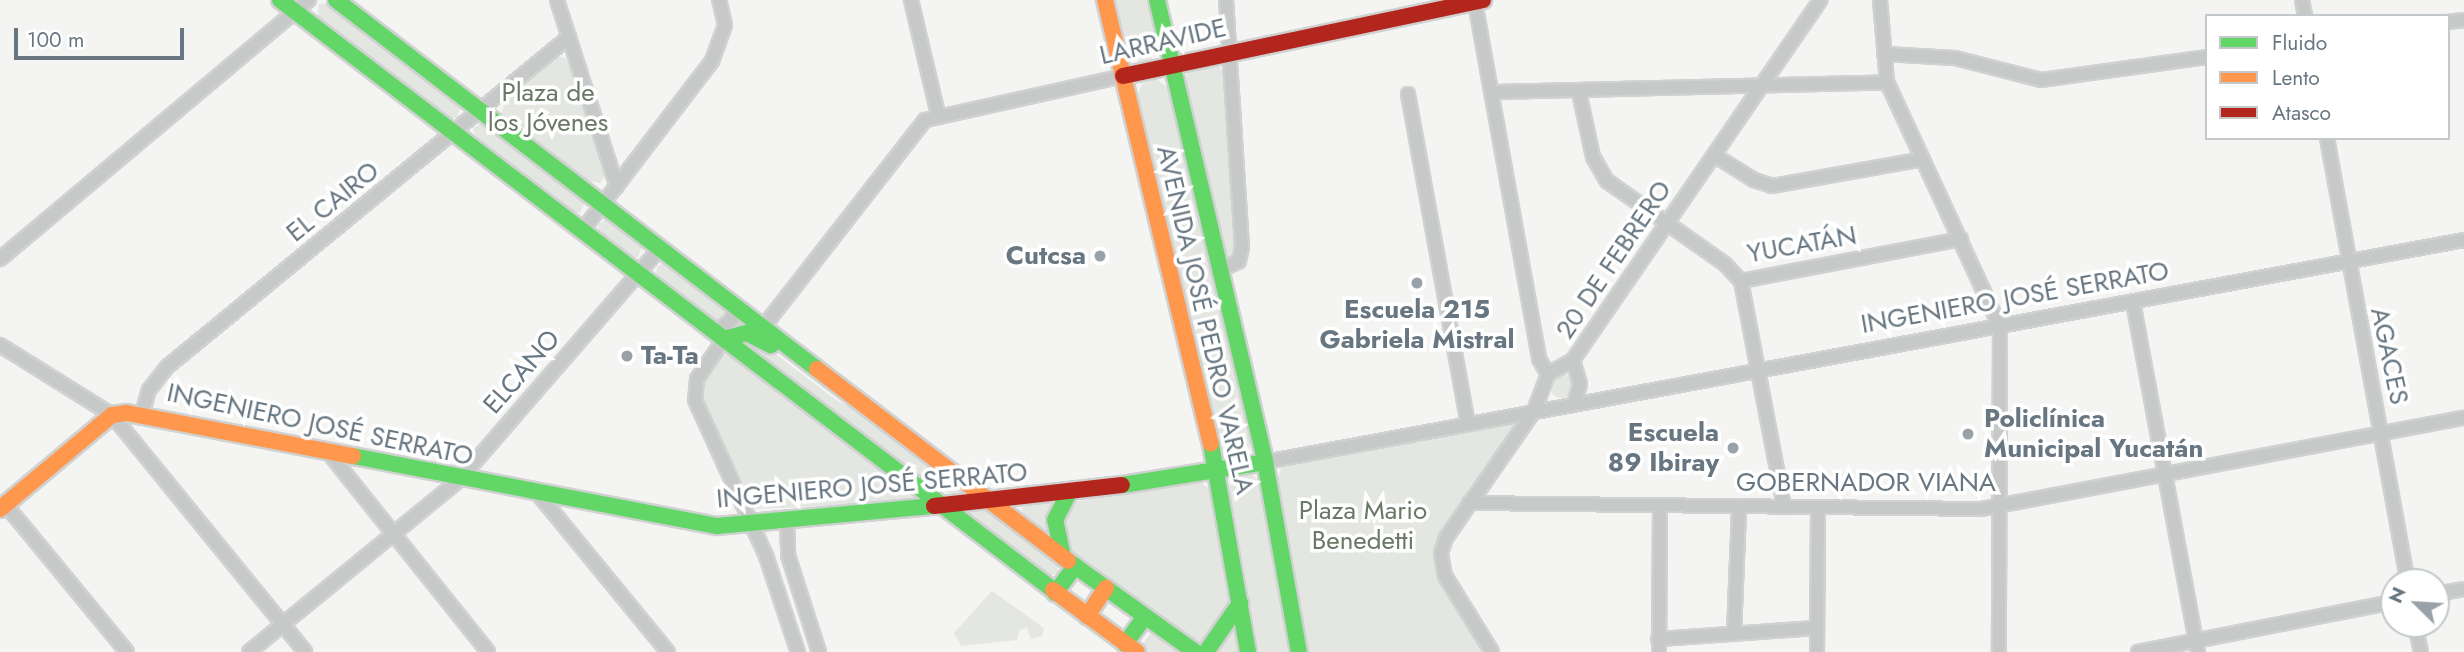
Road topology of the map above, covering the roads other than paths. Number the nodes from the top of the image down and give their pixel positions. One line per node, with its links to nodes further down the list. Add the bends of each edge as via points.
1 (280, 0): 13 (street)
2 (309, 0): 13 (street)
3 (337, 0): 25 (street)
4 (557, 0): 14 (street)
5 (719, 0): 31 (street, via 725,25 720,48)
6 (911, 0): 26 (street)
7 (1105, 0): 19 (street, AVENIDA JOSÉ PEDRO VARELA)
8 (1157, 0): 18 (street, AVENIDA JOSÉ PEDRO VARELA)
9 (1226, 0): 15 (street)
10 (1820, 0): 21 (street, 20 DE FEBRERO)
11 (1880, 0): 16 (street)
12 (1479, 1): 15 (street, LARRAVIDE); 22 (street)
13 (297, 13): 27 (street); 38 (street)
14 (569, 37): 25 (street, EL CAIRO); 31 (street)
15 (1230, 52): 18 (street, LARRAVIDE); 40 (street, via 1242,247 1239,261)
16 (1884, 54): 17 (street, via 1955,58 2041,80); 20 (street)
17 (2205, 57)
18 (1173, 65): 19 (street, LARRAVIDE); 40 (street, AVENIDA JOSÉ PEDRO VARELA)
19 (1123, 76): 26 (street, LARRAVIDE, via 961,114); 62 (street, AVENIDA JOSÉ PEDRO VARELA)
20 (1887, 82): 21 (street); 30 (street)
21 (1762, 86): 23 (street); 29 (street, 20 DE FEBRERO)
22 (1491, 92): 23 (street); 51 (street, via 1539,359)
23 (1579, 92): 33 (street, YUCATÁN, via 1599,170)
24 (1408, 94): 58 (street)
25 (480, 110): 27 (street, EL CAIRO); 32 (street)
26 (937, 114): 45 (street, via 908,137)
27 (454, 133): 34 (street); 55 (street, EL CAIRO, via 167,368 149,390)
28 (2327, 140): 39 (street, AGACES)
29 (1714, 155): 30 (street, via 1772,186); 33 (street, 20 DE FEBRERO)
30 (1923, 159): 35 (street)
31 (617, 187): 32 (street)
32 (604, 204): 34 (street); 37 (street)
33 (1667, 223): 42 (street, YUCATÁN, via 1725,264); 49 (street, 20 DE FEBRERO)
34 (582, 231): 41 (street)
35 (1961, 239): 42 (street, YUCATÁN); 46 (street)
36 (2464, 240): 39 (street, INGENIERO JOSÉ SERRATO)
37 (661, 247): 41 (street, ELCANO); 44 (street)
38 (0, 259)
39 (2347, 262): 43 (street, INGENIERO JOSÉ SERRATO); 59 (street, AGACES)
40 (1218, 271): 61 (street, AVENIDA JOSÉ PEDRO VARELA)
41 (638, 273): 47 (street); 64 (street, ELCANO)
42 (1741, 281): 50 (street)
43 (2133, 302): 46 (street, INGENIERO JOSÉ SERRATO); 63 (street)
44 (734, 303): 45 (street); 47 (street, via 732,319)
45 (764, 326): 52 (street)
46 (2000, 327): 50 (street, INGENIERO JOSÉ SERRATO); 70 (street)
47 (719, 336): 52 (street, via 755,334 830,389); 72 (street); 77 (street, via 697,379 695,400)
48 (0, 345): 56 (street)
49 (1573, 360): 51 (street, 20 DE FEBRERO); 53 (street, via 1580,383)
50 (1759, 370): 53 (street, INGENIERO JOSÉ SERRATO); 74 (street)
51 (1548, 374): 54 (street)
52 (847, 391): 67 (street)
53 (1575, 402): 54 (street, INGENIERO JOSÉ SERRATO)
54 (1534, 411): 58 (street, INGENIERO JOSÉ SERRATO); 68 (street)
55 (142, 414): 56 (street, INGENIERO JOSÉ SERRATO); 60 (street, INGENIERO JOSÉ SERRATO)
56 (112, 415): 71 (street); 87 (street)
57 (2464, 418): 59 (street, GOBERNADOR VIANA)
58 (1468, 424): 61 (street, INGENIERO JOSÉ SERRATO)
59 (2382, 433): 63 (street, GOBERNADOR VIANA); 80 (street, AGACES)
60 (328, 452): 64 (street, INGENIERO JOSÉ SERRATO); 78 (street)
61 (1265, 462): 62 (street, INGENIERO JOSÉ SERRATO); 103 (street, AVENIDA JOSÉ PEDRO VARELA)
62 (1217, 470): 65 (street, INGENIERO JOSÉ SERRATO); 83 (street, AVENIDA JOSÉ PEDRO VARELA)
63 (2164, 477): 70 (street, GOBERNADOR VIANA); 91 (street)
64 (460, 479): 66 (street, INGENIERO JOSÉ SERRATO); 78 (street, ELCANO)
65 (1068, 494): 67 (street, INGENIERO JOSÉ SERRATO); 79 (street, via 1055,520)
66 (539, 495): 77 (street, INGENIERO JOSÉ SERRATO, via 693,523); 97 (street)
67 (992, 502): 72 (street, INGENIERO JOSÉ SERRATO); 79 (street)
68 (1469, 503): 69 (street, GOBERNADOR VIANA); 104 (street, via 1446,538 1441,563)
69 (1660, 506): 73 (street, GOBERNADOR VIANA); 90 (street)
70 (2001, 506): 75 (street, GOBERNADOR VIANA); 106 (street)
71 (3, 507): 93 (street)
72 (940, 507): 76 (street, INGENIERO JOSÉ SERRATO); 82 (street)
73 (1739, 507): 74 (street, GOBERNADOR VIANA); 89 (street)
74 (1784, 507): 75 (street, GOBERNADOR VIANA)
75 (1818, 508): 88 (street)
76 (787, 520): 77 (street, INGENIERO JOSÉ SERRATO); 99 (street, via 788,555)
77 (748, 523): 98 (street, via 780,592)
78 (393, 535): 87 (street, ELCANO); 96 (street)
79 (1069, 561): 81 (street); 82 (street)
80 (2406, 568)
81 (1106, 588): 85 (street); 86 (street)
82 (1055, 593): 85 (street)
83 (1240, 603): 101 (street); 102 (street, AVENIDA JOSÉ PEDRO VARELA)
84 (2380, 605): 91 (street)
85 (1087, 616): 92 (street)
86 (1145, 617): 92 (street); 100 (street)
87 (282, 624): 94 (street, ELCANO); 95 (street)
88 (1815, 628): 89 (street); 105 (street)
89 (1734, 634): 90 (street)
90 (1659, 645)
91 (2197, 646): 107 (street)
92 (1131, 648)
93 (127, 652)
94 (249, 652)
95 (305, 652)
96 (488, 652)
97 (668, 652)
98 (798, 652)
99 (819, 652)
100 (1195, 652)
101 (1206, 652)
102 (1248, 652)
103 (1299, 652)
104 (1492, 652)
105 (1817, 652)
106 (1999, 652)
107 (2138, 652)

